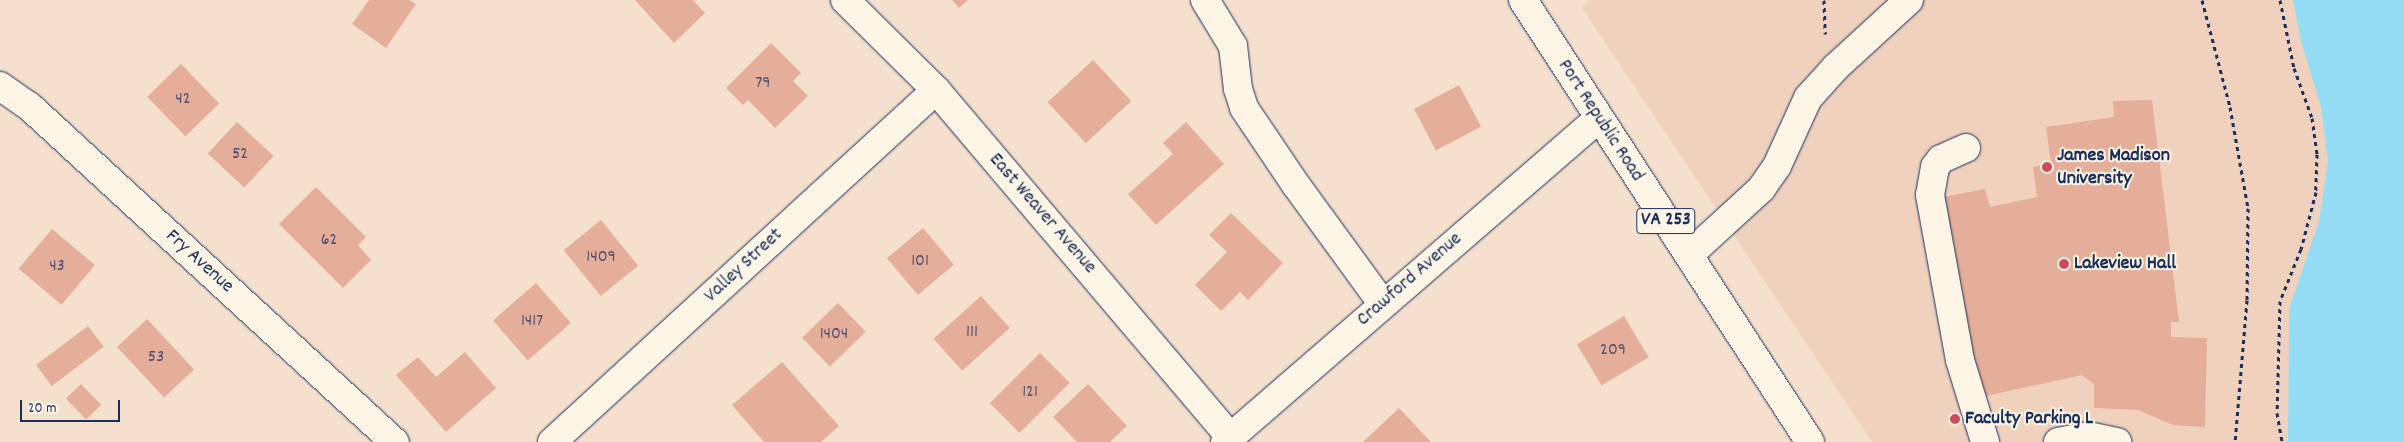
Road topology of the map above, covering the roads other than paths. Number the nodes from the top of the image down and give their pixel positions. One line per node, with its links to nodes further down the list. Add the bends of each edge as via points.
1 (845, 0): 6 (street, East Weaver Avenue)
2 (1205, 0): 10 (street, via 1232,46 1244,108)
3 (1523, 0): 7 (street, Port Republic Road / VA 253)
4 (1909, 0): 9 (street, via 1836,67 1808,98 1777,166 1761,189)
5 (0, 86): 12 (street, Fry Avenue, via 36,113)
6 (936, 90): 11 (street, East Weaver Avenue); 13 (street, Valley Street)
7 (1598, 119): 9 (street, Port Republic Road / VA 253); 10 (street, Crawford Avenue)
8 (1966, 148): 15 (street, via 1941,160 1935,167 1930,195 1960,360)
9 (1689, 255): 14 (street, Port Republic Road / VA 253)
10 (1382, 303): 11 (street, Crawford Avenue)
11 (1227, 440)
12 (395, 442)
13 (552, 442)
14 (1810, 442)
15 (1985, 442)
16 (2058, 442): 17 (street, via 2097,436)
17 (2118, 442)

